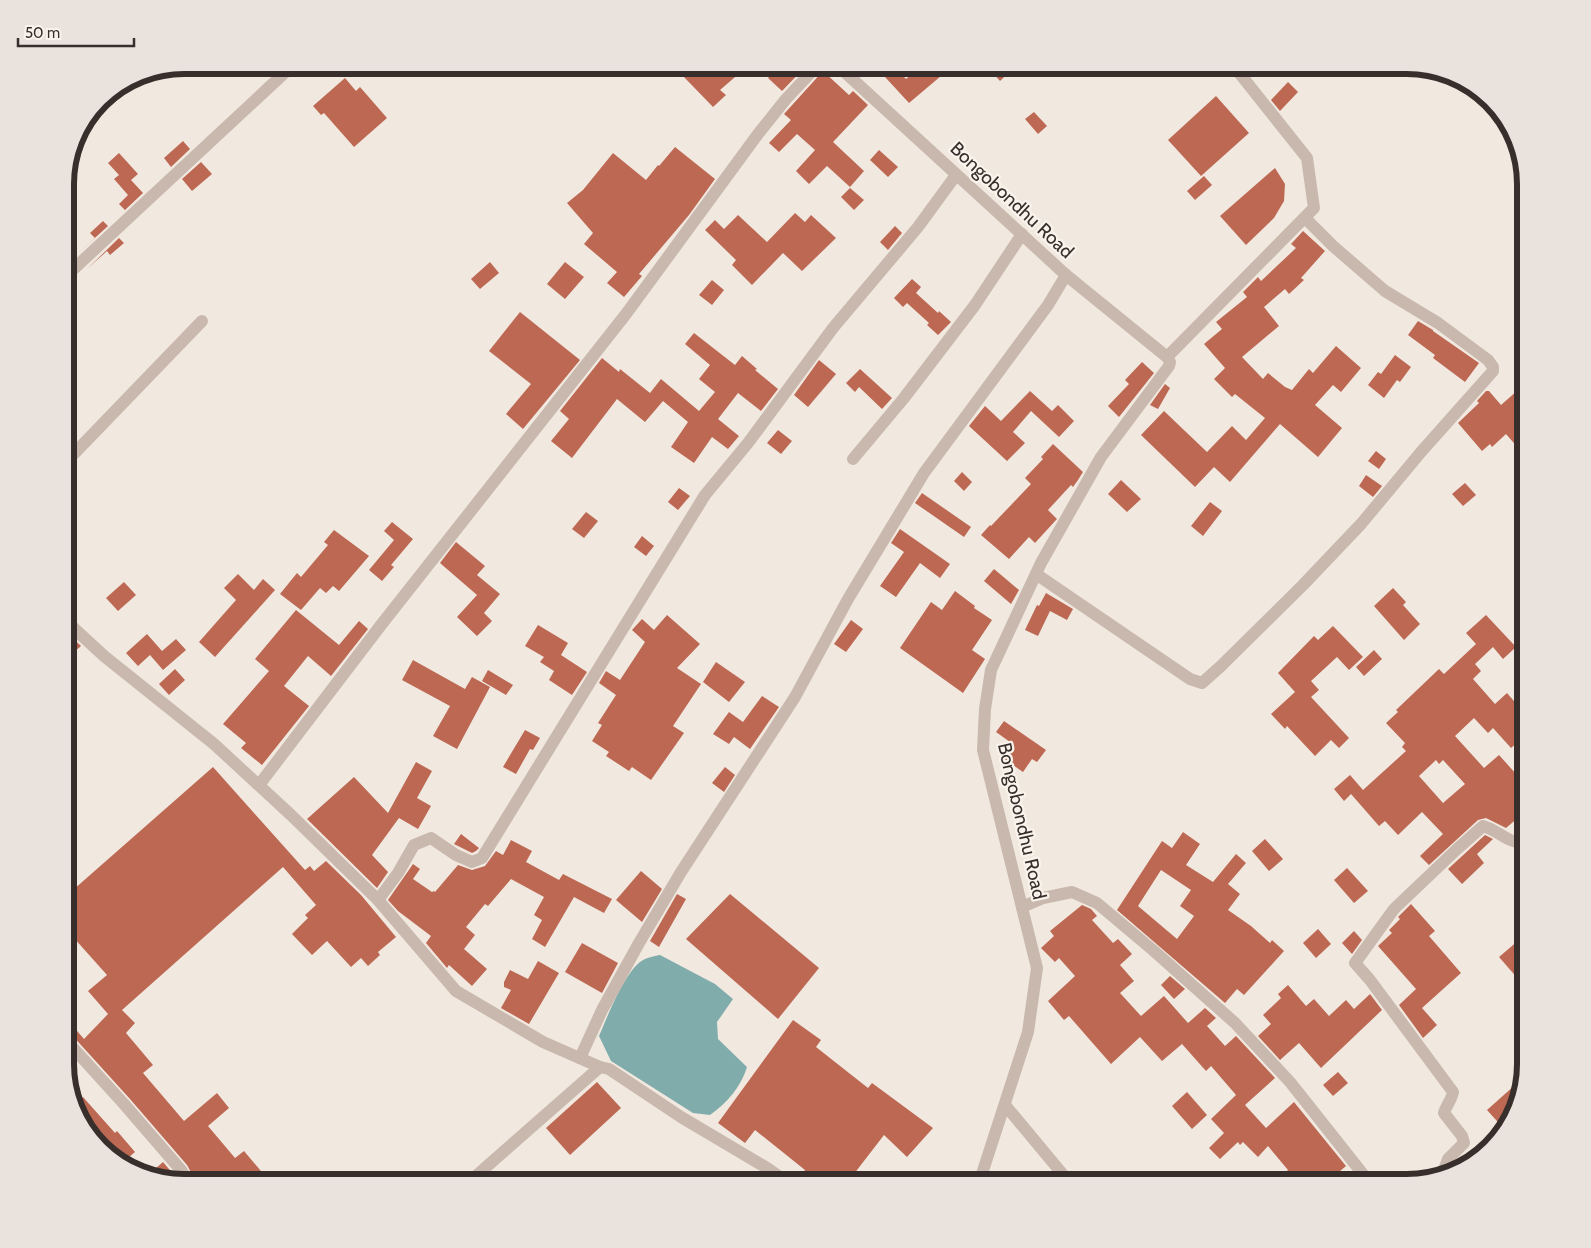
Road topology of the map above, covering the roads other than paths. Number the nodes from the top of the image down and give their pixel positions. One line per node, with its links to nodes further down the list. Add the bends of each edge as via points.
1 (283, 74): 8 (street)
2 (810, 74): 16 (street, via 758,134 626,314)
3 (847, 74): 5 (street, Bongobondhu Road)
4 (1240, 74): 6 (street, Bongobondhu Road, via 1308,158 1314,208)
5 (956, 175): 7 (street, Bongobondhu Road); 18 (street, via 918,228 833,328 705,495 482,858 472,862 431,838 414,845)
6 (1304, 218): 11 (street, Bongobondhu Road); 14 (street, via 1385,291 1438,323 1488,360 1493,371 1361,524 1202,683 1190,679)
7 (1022, 234): 9 (street, Bongobondhu Road); 13 (street, via 975,305)
8 (74, 269)
9 (1066, 275): 11 (street, Bongobondhu Road); 21 (street, via 1048,305 924,474 848,600 795,697 681,872 639,943)
10 (202, 321): 12 (street)
11 (1167, 357): 14 (street, Bongobondhu Road, via 1169,366 1102,457)
12 (74, 454)
13 (853, 458)
14 (1036, 574): 19 (street, Bongobondhu Road, via 991,670 984,709 983,750)
15 (74, 628): 16 (street)
16 (259, 785): 18 (street)
17 (1517, 843): 24 (street, via 1483,826 1394,910 1355,963 1453,1092 1444,1113 1462,1136 1464,1144 1448,1159)
18 (378, 900): 21 (street, via 456,991 543,1042)
19 (1022, 907): 23 (street, Bongobondhu Road, via 1037,968 1028,1032); 30 (street, via 1043,898 1072,892 1097,903 1235,1023 1290,1082)
20 (74, 1049): 25 (street)
21 (580, 1058): 22 (street)
22 (600, 1067): 26 (street); 27 (street, via 609,1069)
23 (1005, 1105): 28 (street, Bongobondhu Road); 29 (street)
24 (1445, 1167)
25 (183, 1174)
26 (478, 1174)
27 (775, 1174)
28 (982, 1174)
29 (1062, 1174)
30 (1363, 1174)

